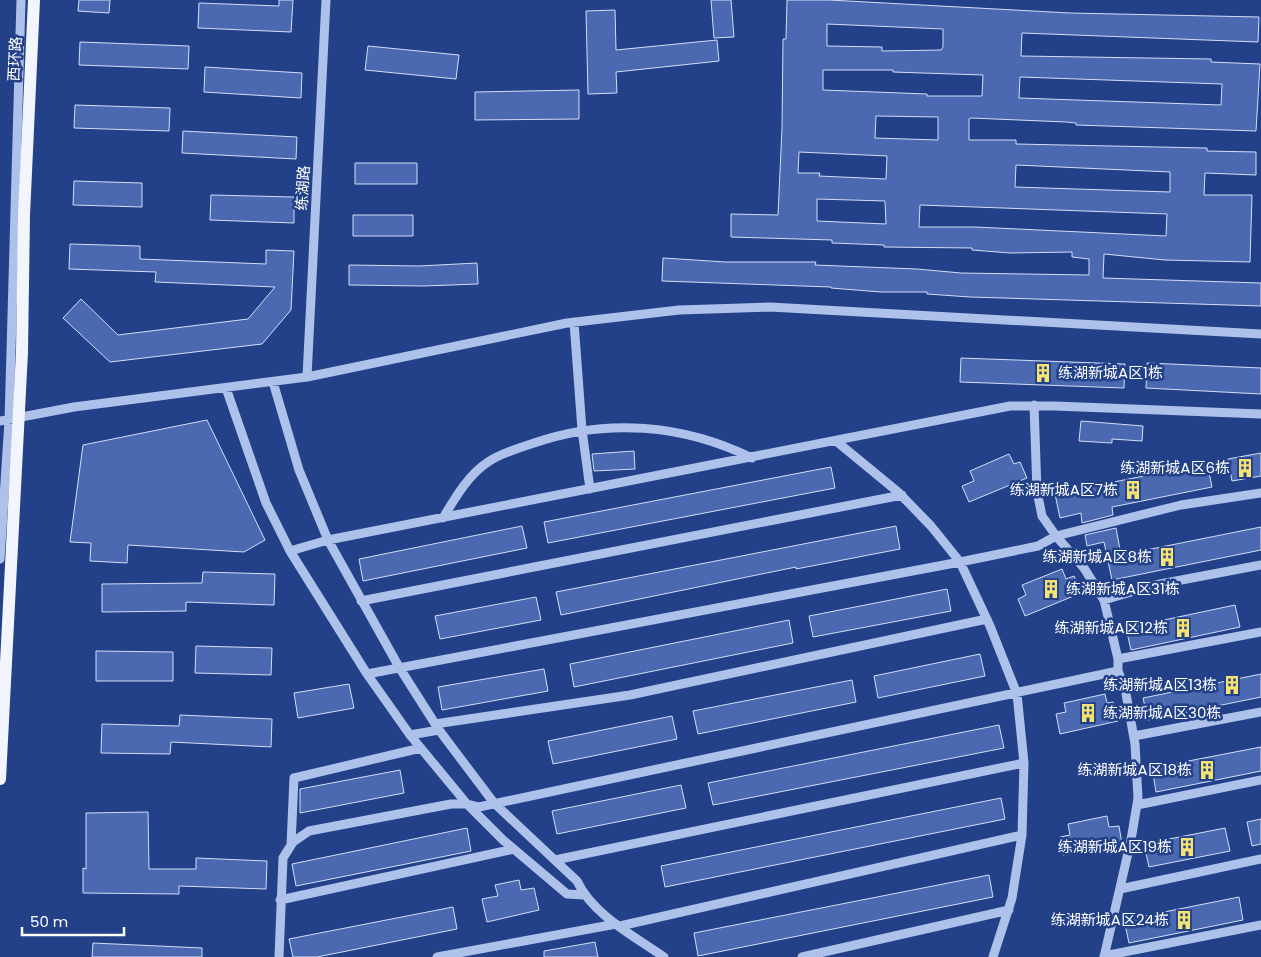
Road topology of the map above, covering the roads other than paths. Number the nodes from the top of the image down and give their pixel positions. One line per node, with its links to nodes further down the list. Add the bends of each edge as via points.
1 (22, 0): 11 (street, 西环路)
2 (34, 0): 11 (main road, 西环路, via 24,215)
3 (326, 0): 6 (street, 练湖路)
4 (574, 322): 5 (street, via 679,310 770,307); 6 (street); 12 (street)
5 (1261, 334)
6 (307, 377): 7 (street)
7 (273, 382): 8 (street); 20 (street, via 299,470)
8 (226, 388): 11 (street, via 74,407); 21 (street, via 261,493)
9 (1034, 406): 10 (street); 13 (street, via 1010,406); 19 (street, via 1037,491 1042,516)
10 (1261, 414)
11 (9, 420): 22 (street, 西环路); 40 (main road, 西环路)
12 (582, 430): 14 (street, via 638,427 671,431 724,445); 15 (street); 18 (street, via 554,436 488,462 456,496)
13 (836, 442): 14 (street); 17 (street)
14 (752, 458): 15 (street)
15 (590, 489): 18 (street)
16 (1261, 493): 19 (street, via 1181,504)
17 (902, 495): 23 (street); 26 (street)
18 (443, 518): 20 (street)
19 (1056, 536): 23 (street, via 1038,546); 25 (street, via 1084,568)
20 (328, 540): 21 (street); 26 (street)
21 (290, 551): 32 (street)
22 (0, 559)
23 (960, 562): 27 (street); 30 (street)
24 (1261, 564): 25 (street, via 1155,585)
25 (1104, 600): 29 (street)
26 (361, 601): 30 (street)
27 (987, 619): 33 (street); 35 (street, via 630,695)
28 (1261, 632): 29 (street)
29 (1118, 659): 31 (street)
30 (398, 667): 32 (street); 35 (street)
31 (1118, 671): 33 (street); 37 (street, via 1125,688)
32 (367, 674): 36 (street)
33 (1017, 694): 39 (street); 42 (street)
34 (1261, 712): 37 (street)
35 (437, 727): 36 (street); 42 (street)
36 (410, 735): 38 (street)
37 (1134, 736): 44 (street)
38 (421, 748): 43 (street); 46 (street, via 294,778)
39 (1024, 763): 45 (street); 49 (street)
40 (0, 778)
41 (1261, 780): 44 (street)
42 (494, 803): 43 (street, via 479,807); 49 (street)
43 (467, 804): 46 (street, via 451,804 309,832); 47 (street)
44 (1137, 805): 50 (street)
45 (1022, 835): 53 (street); 54 (street)
46 (291, 845): 52 (street, via 283,858)
47 (514, 849): 51 (street, via 567,894); 52 (street)
48 (1261, 858): 50 (street)
49 (555, 860): 51 (street, via 577,881)
50 (1120, 889): 56 (street)
51 (584, 896): 54 (street)
52 (280, 900): 57 (street)
53 (1009, 910): 60 (street); 61 (street)
54 (618, 925): 58 (street); 59 (street)
55 (1261, 925): 56 (street)
56 (1104, 956)
57 (279, 957)
58 (437, 957)
59 (664, 957)
60 (802, 957)
61 (993, 957)

